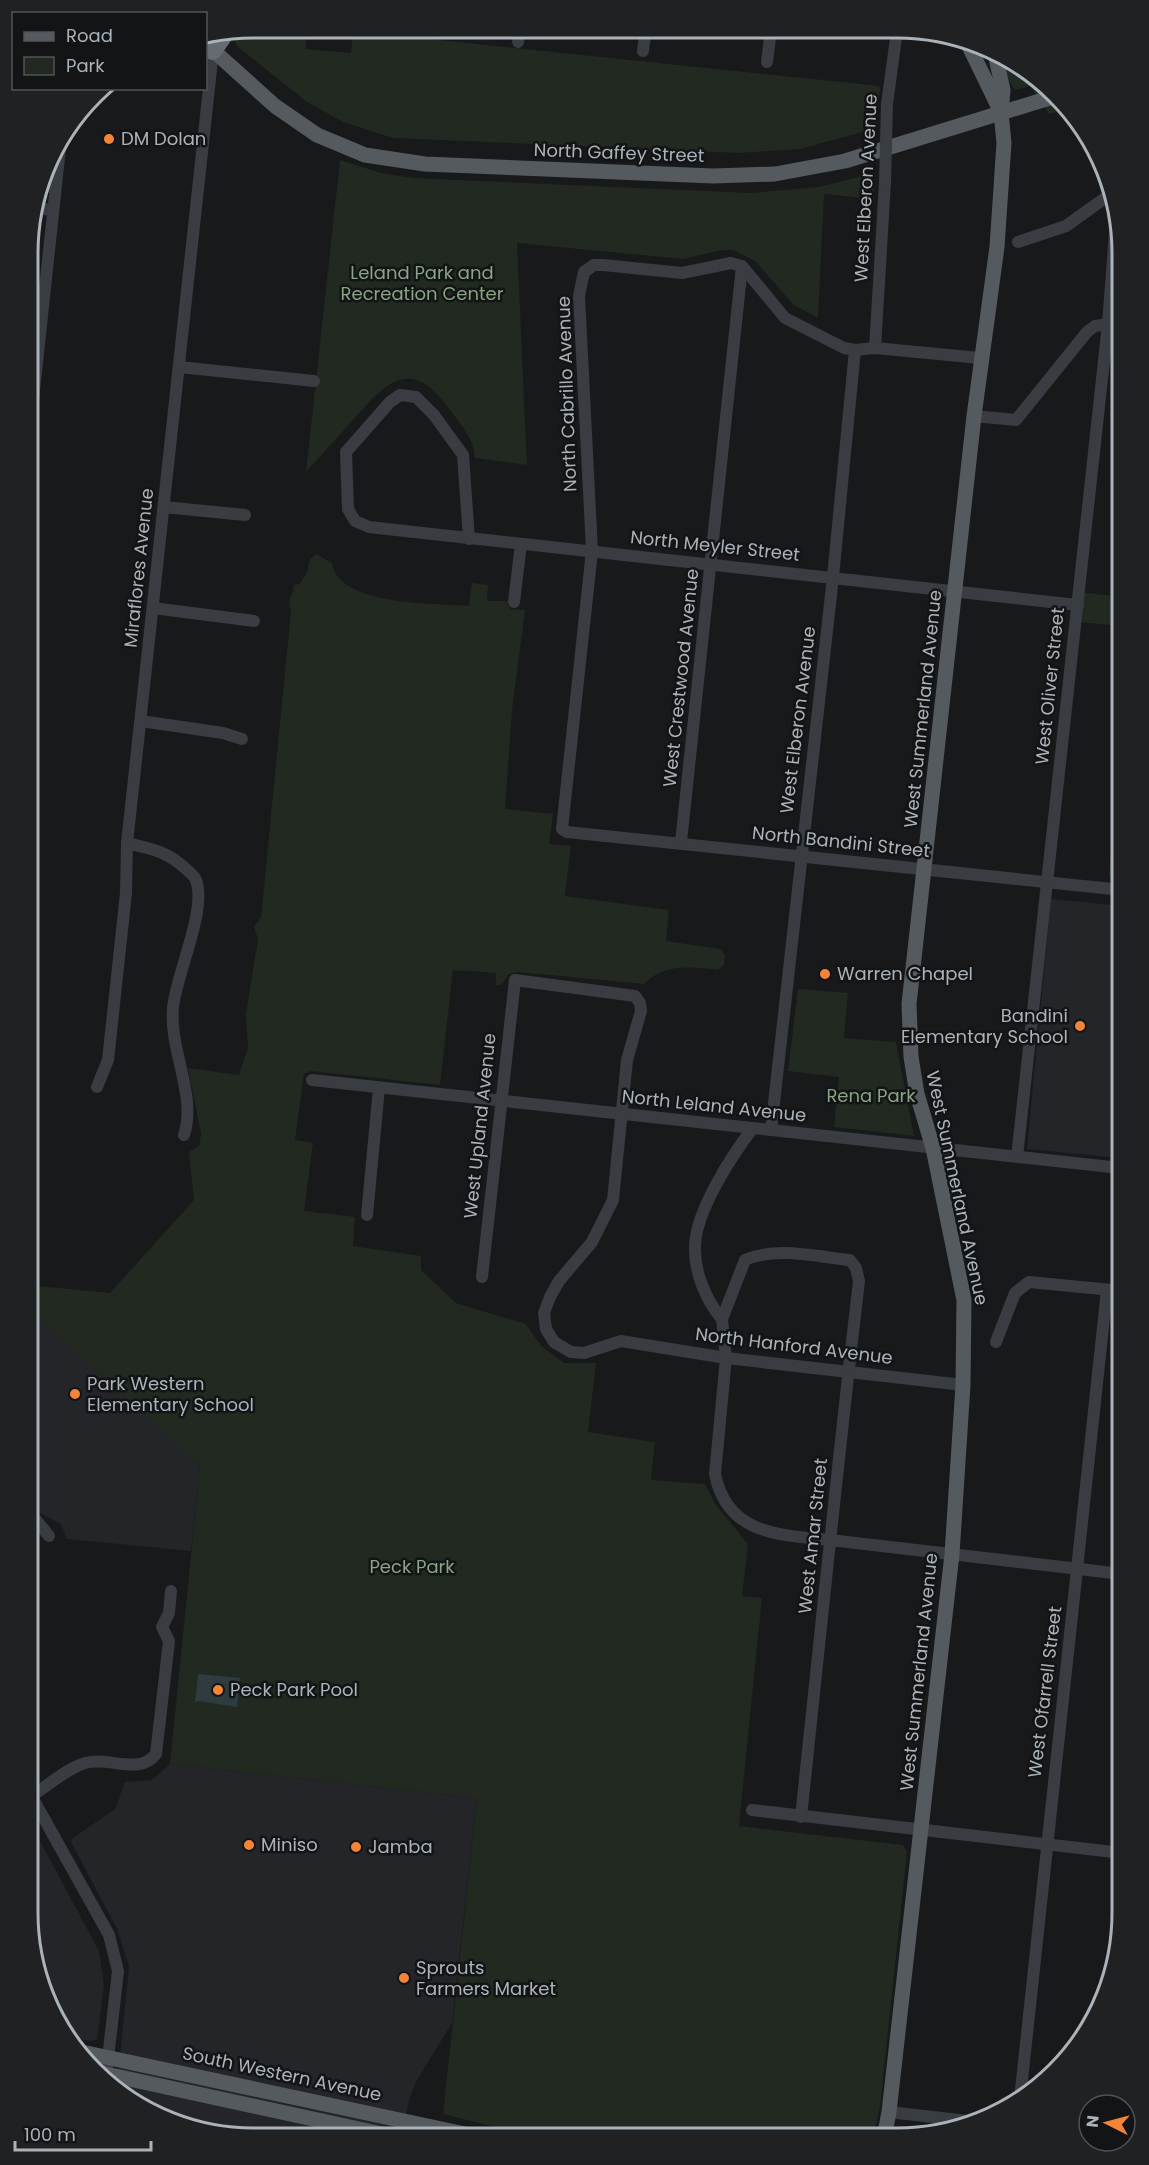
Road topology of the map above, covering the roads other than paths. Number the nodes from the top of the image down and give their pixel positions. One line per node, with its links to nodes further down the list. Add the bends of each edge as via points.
1 (519, 38): 5 (street)
2 (645, 38): 7 (street)
3 (770, 38): 9 (street)
4 (896, 38): 23 (street, West Elberon Avenue, bridge, via 887,104)
5 (518, 42)
6 (210, 43): 11 (street, Miraflores Avenue); 14 (main road, North Gaffey Street, via 275,106 317,135 365,154 415,164 713,176 775,174 845,161)
7 (643, 51)
8 (972, 51): 14 (main road)
9 (767, 62)
10 (997, 62): 14 (main road, West Summerland Avenue, via 1003,90)
11 (207, 73)
12 (205, 90): 27 (street, Miraflores Avenue)
13 (1047, 99): 14 (main road, North Gaffey Street)
14 (1001, 112): 26 (main road, West Summerland Avenue, via 1004,143 997,247)
15 (59, 160): 18 (street)
16 (1104, 198): 19 (street, via 1066,226)
17 (42, 209): 18 (street)
18 (53, 210): 25 (street)
19 (1018, 242)
20 (742, 267): 24 (street, via 785,318); 34 (street, North Cabrillo Avenue, via 731,263 682,273 594,265 584,272 579,296); 35 (street, West Crestwood Avenue)
21 (1112, 272): 22 (street, West Oliver Street)
22 (1108, 324): 29 (street, via 1087,332 1016,420); 39 (street, West Oliver Street)
23 (875, 348): 24 (street); 26 (street)
24 (855, 350): 36 (street, West Elberon Avenue)
25 (38, 352)
26 (980, 358): 29 (main road, West Summerland Avenue)
27 (178, 367): 28 (street); 30 (street, Miraflores Avenue)
28 (314, 381)
29 (974, 416): 37 (main road, West Summerland Avenue)
30 (164, 507): 31 (street); 40 (street, Miraflores Avenue)
31 (245, 515)
32 (469, 539): 32 (street, North Meyler Street, via 369,527 352,518 348,509 346,452 400,395 416,397 463,455); 33 (street, North Meyler Street)
33 (521, 544): 34 (street, North Meyler Street); 38 (street)
34 (592, 551): 35 (street, North Meyler Street); 44 (street, North Bandini Street, via 561,824 567,832)
35 (712, 564): 36 (street, North Meyler Street); 44 (street, West Crestwood Avenue)
36 (833, 577): 37 (street, North Meyler Street); 46 (street, West Elberon Avenue)
37 (955, 591): 39 (street, North Meyler Street); 47 (main road, West Summerland Avenue)
38 (514, 602)
39 (1078, 604): 48 (street, West Oliver Street)
40 (153, 608): 41 (street); 42 (street, Miraflores Avenue)
41 (254, 621)
42 (141, 721): 43 (street, via 224,732); 45 (street, Miraflores Avenue)
43 (242, 739)
44 (681, 842): 46 (street, North Bandini Street)
45 (128, 843): 51 (street, Miraflores Avenue, via 108,1060); 57 (street, via 170,854 195,878 199,910 172,1010 189,1113)
46 (801, 856): 47 (street, North Bandini Street); 56 (street, West Elberon Avenue)
47 (925, 869): 48 (street, North Bandini Street); 58 (main road, West Summerland Avenue, via 911,973 908,1030 917,1094)
48 (1047, 882): 49 (street, North Bandini Street); 59 (street, West Oliver Street)
49 (1112, 889)
50 (312, 1080): 52 (street, North Leland Avenue)
51 (97, 1088)
52 (379, 1088): 53 (street, North Leland Avenue); 61 (street)
53 (501, 1101): 54 (street, North Leland Avenue); 54 (street, West Upland Avenue, via 515,980 635,996 641,1011 627,1060); 62 (street, West Upland Avenue)
54 (620, 1114): 55 (street, North Leland Avenue); 67 (street, North Hanford Avenue, via 613,1200 592,1242 559,1281 544,1313 546,1329 554,1342 571,1352 584,1353 621,1341)
55 (753, 1128): 56 (street, North Leland Avenue); 65 (street, via 706,1208 694,1245 712,1308)
56 (771, 1130): 58 (street, North Leland Avenue)
57 (184, 1135)
58 (933, 1148): 59 (street, North Leland Avenue); 69 (main road, West Summerland Avenue, via 964,1300)
59 (1017, 1157): 60 (street, North Leland Avenue)
60 (1111, 1167)
61 (367, 1215)
62 (482, 1277)
63 (1107, 1290): 64 (street); 66 (street, via 1029,1282 1015,1293); 74 (street, West Ofarrell Street)
64 (1112, 1290)
65 (722, 1319): 67 (street); 68 (street, West Amar Street, via 746,1260 758,1254 850,1260 859,1281)
66 (996, 1342)
67 (726, 1358): 68 (street, North Hanford Avenue); 72 (street, via 715,1474 718,1490 750,1526 766,1533)
68 (848, 1371): 69 (street, North Hanford Avenue); 72 (street, West Amar Street)
69 (963, 1385): 73 (main road, West Summerland Avenue)
70 (38, 1523): 71 (street)
71 (48, 1536)
72 (830, 1540): 73 (street); 80 (street, West Amar Street)
73 (952, 1554): 74 (street); 81 (main road, West Summerland Avenue)
74 (1077, 1570): 75 (street); 82 (street, West Ofarrell Street)
75 (1112, 1573)
76 (171, 1591): 77 (street, via 169,1613 162,1627 169,1641 156,1754 151,1761 138,1765 84,1763)
77 (38, 1787)
78 (38, 1806): 85 (street, via 109,1935 118,1971)
79 (752, 1810): 80 (street)
80 (801, 1817): 81 (street)
81 (922, 1831): 82 (street); 89 (main road, West Summerland Avenue)
82 (1046, 1844): 83 (street); 88 (street, West Ofarrell Street)
83 (1112, 1852)
84 (90, 2053): 85 (main road, South Western Avenue)
85 (108, 2056): 86 (street); 92 (main road, South Western Avenue)
86 (103, 2068)
87 (113, 2076): 91 (main road, South Western Avenue)
88 (1021, 2087)
89 (889, 2112): 90 (street); 93 (main road, West Summerland Avenue)
90 (954, 2119)
91 (355, 2128)
92 (408, 2128)
93 (886, 2128)

